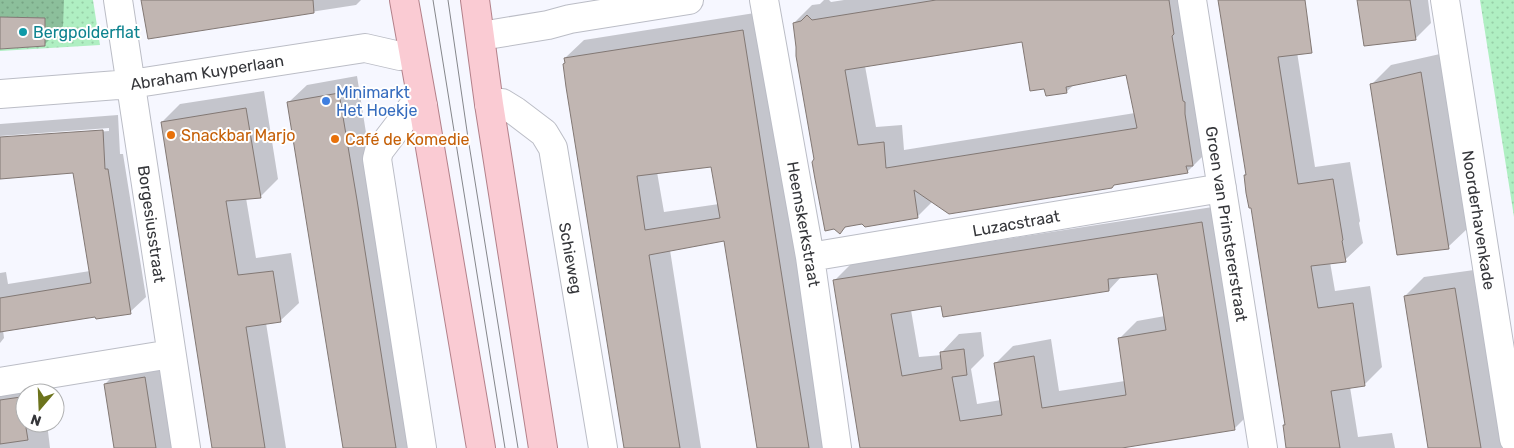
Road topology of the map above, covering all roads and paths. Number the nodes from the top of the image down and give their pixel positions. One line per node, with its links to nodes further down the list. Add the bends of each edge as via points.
1 (118, 0): 10 (street, Borgesiusstraat)
2 (404, 0): 9 (main road)
3 (475, 0): 8 (main road)
4 (689, 0): 8 (street)
5 (764, 0): 15 (street, Heemskerkstraat)
6 (1192, 0): 14 (street, Groen van Prinstererstraat)
7 (1445, 0): 18 (street, Noorderhavenkade)
8 (481, 36): 12 (main road)
9 (414, 54): 10 (street, Abraham Kuyperlaan, via 400,56 365,48); 13 (main road)
10 (131, 84): 11 (street, Abraham Kuyperlaan); 16 (street, Borgesiusstraat)
11 (0, 94)
12 (490, 104): 22 (main road); 23 (street, Schieweg, via 502,103 515,111 544,133 553,148)
13 (423, 106): 20 (street, via 411,109 379,151 377,160); 21 (main road)
14 (1222, 188): 15 (street, Luzacstraat); 25 (street, Groen van Prinstererstraat)
15 (810, 257): 24 (street, Heemskerkstraat)
16 (171, 354): 17 (street); 19 (street, Borgesiusstraat)
17 (0, 382)
18 (1514, 439)
19 (186, 448)
20 (422, 448)
21 (481, 448)
22 (543, 448)
23 (603, 448)
24 (837, 448)
25 (1263, 448)

